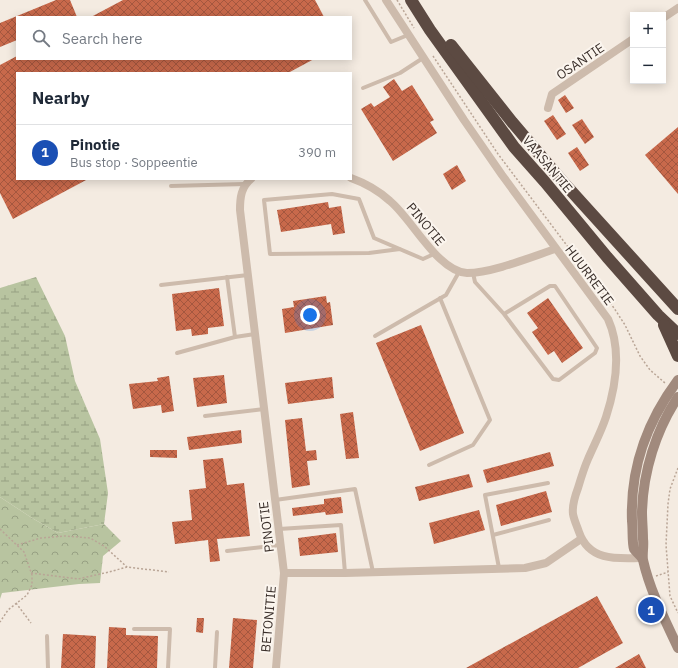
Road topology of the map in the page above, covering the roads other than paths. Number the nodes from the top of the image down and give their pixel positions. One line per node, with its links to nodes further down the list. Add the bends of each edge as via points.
1 (365, 0): 7 (lane, via 391,42)
2 (386, 0): 7 (street, HUURRETIE)
3 (412, 0): 26 (highway, VAASANTIE, via 430,30 514,147)
4 (418, 0): 24 (highway, VAASANTIE, via 512,122)
5 (678, 8): 6 (street)
6 (666, 16)
7 (408, 36): 9 (street, HUURRETIE)
8 (630, 41): 11 (street, OSANTIE, via 552,94)
9 (423, 58): 10 (lane, via 400,73); 16 (street, HUURRETIE)
10 (363, 88)
11 (548, 108)
12 (352, 178): 17 (street, PINOTIE, via 391,202)
13 (248, 182): 14 (lane); 20 (street, PINOTIE, via 240,197)
14 (170, 186)
15 (400, 249): 15 (lane, via 374,238 359,199 332,194 264,200 270,254 369,253); 17 (lane, via 423,259)
16 (556, 249): 19 (street, PINOTIE); 43 (street, HUURRETIE, via 608,319 617,350 606,418 588,459 574,501 573,514)
17 (435, 254): 18 (street, PINOTIE)
18 (459, 272): 19 (street, PINOTIE); 23 (lane, via 446,295)
19 (473, 273): 25 (lane, via 475,282)
20 (248, 275): 21 (lane); 27 (street, PINOTIE)
21 (227, 277): 22 (lane); 30 (lane)
22 (161, 285)
23 (440, 298): 29 (lane); 37 (lane, via 490,420 473,445)
24 (678, 309)
25 (504, 314): 25 (lane, via 550,286 555,286 597,348 595,353 559,380 553,379)
26 (658, 315): 28 (highway, VAASANTIE); 32 (highway)
27 (255, 334): 30 (lane); 35 (street, PINOTIE)
28 (678, 334)
29 (375, 336)
30 (234, 337): 31 (lane)
31 (177, 352)
32 (678, 356)
33 (678, 380): 46 (main road, via 655,415 636,466 632,509 634,548)
34 (678, 397): 46 (main road, via 657,438 646,479 642,512)
35 (264, 409): 36 (lane); 39 (street, PINOTIE)
36 (205, 416)
37 (429, 465)
38 (548, 483): 42 (lane, via 485,494)
39 (275, 500): 41 (street, PINOTIE); 48 (lane, via 355,489)
40 (549, 520): 42 (lane)
41 (278, 528): 44 (street, PINOTIE); 50 (lane, via 341,525)
42 (493, 535): 47 (lane)
43 (581, 538): 46 (street, HUURRETIE, via 596,554 621,559); 47 (street, via 546,563 525,568)
44 (280, 545): 45 (lane); 49 (street, PINOTIE)
45 (227, 551)
46 (642, 558): 54 (main road)
47 (499, 568): 48 (street)
48 (373, 572): 50 (street)
49 (284, 573): 50 (street); 58 (street, BETONITIE)
50 (345, 573)
51 (134, 628): 56 (lane, via 170,629)
52 (217, 632): 57 (lane)
53 (47, 636): 55 (lane)
54 (678, 648)
55 (48, 668)
56 (168, 668)
57 (215, 668)
58 (276, 668)

